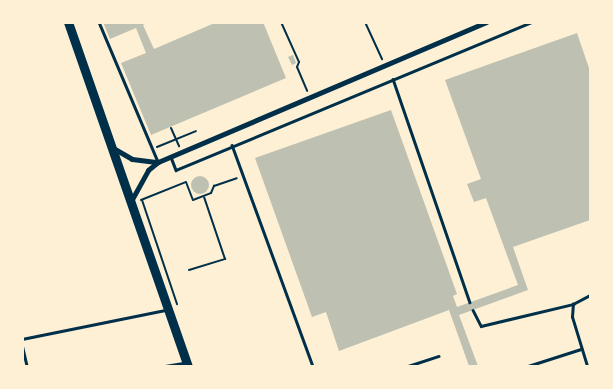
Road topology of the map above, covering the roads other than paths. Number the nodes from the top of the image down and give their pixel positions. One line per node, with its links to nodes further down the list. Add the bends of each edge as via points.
1 (68, 22): 8 (main road)
2 (100, 22): 10 (lane)
3 (486, 22): 5 (street)
4 (532, 22): 6 (lane)
5 (478, 24): 9 (street)
6 (393, 79): 7 (lane); 13 (lane)
7 (232, 145): 9 (lane, via 176,170); 24 (lane)
8 (113, 148): 10 (street, via 132,159); 11 (main road)
9 (171, 157): 10 (street)
10 (158, 162): 11 (street, via 148,170)
11 (131, 202): 15 (main road)
12 (590, 295): 14 (lane)
13 (470, 302)
14 (573, 304): 16 (lane, via 481,326); 19 (lane, via 572,317)
15 (169, 309): 17 (lane); 21 (main road)
16 (473, 310)
17 (22, 339)
18 (22, 344): 22 (lane)
19 (581, 349): 26 (lane); 27 (lane)
20 (438, 356): 25 (lane)
21 (188, 364): 23 (lane)
22 (27, 366)
23 (165, 366)
24 (313, 366)
25 (408, 366)
26 (528, 366)
27 (587, 366)

